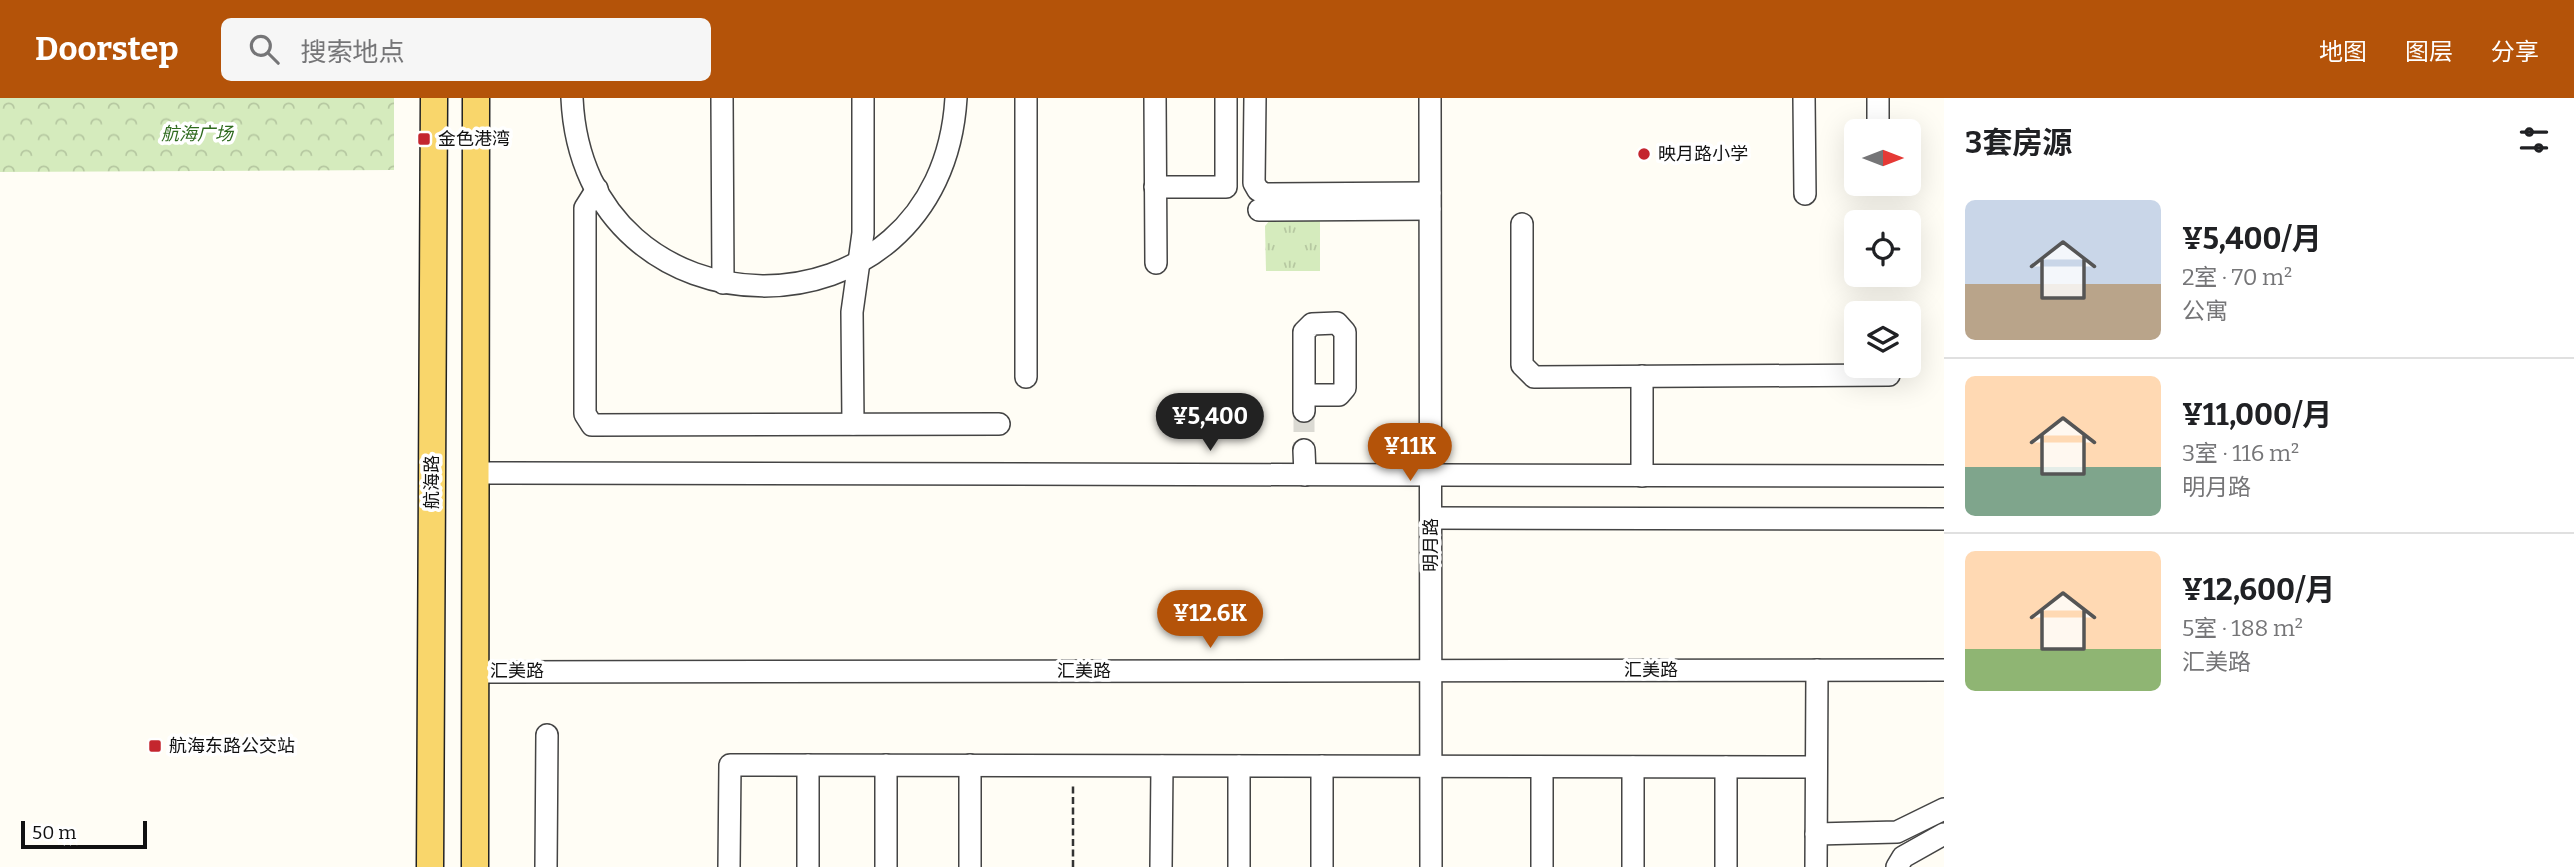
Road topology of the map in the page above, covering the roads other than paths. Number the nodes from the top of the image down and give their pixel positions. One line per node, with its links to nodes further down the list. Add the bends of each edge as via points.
1 (435, 98): 56 (main road, 航海路)
2 (477, 98): 30 (main road)
3 (572, 98): 16 (street, via 579,147)
4 (722, 98): 23 (street)
5 (863, 98): 21 (street)
6 (957, 98): 21 (street, via 950,143 934,184 894,237)
7 (1026, 98): 26 (street)
8 (1155, 98): 15 (street)
9 (1226, 98): 15 (street, via 1226,187)
10 (1255, 98): 18 (street, via 1254,183 1258,190 1265,194)
11 (1430, 98): 18 (street, 明月路)
12 (1804, 98): 17 (street)
13 (1878, 98): 14 (street)
14 (1878, 119)
15 (1156, 187): 22 (street)
16 (597, 189): 23 (street, via 624,226 659,256); 27 (street, via 585,208 585,414 592,425)
17 (1805, 194)
18 (1430, 201): 19 (street); 32 (street, 明月路)
19 (1259, 209)
20 (1522, 224): 25 (street, via 1522,365 1534,377)
21 (859, 262): 23 (street, via 822,279 792,285); 27 (street, via 852,312)
22 (1156, 263)
23 (723, 283)
24 (1844, 375): 25 (street)
25 (1642, 376): 33 (street)
26 (1026, 377)
27 (853, 424): 28 (street)
28 (999, 424)
29 (1304, 450): 31 (street)
30 (476, 473): 31 (street); 40 (main road)
31 (1305, 475): 32 (street)
32 (1431, 475): 33 (street); 35 (street, 明月路)
33 (1642, 476): 34 (street)
34 (1944, 476)
35 (1431, 518): 36 (street); 37 (street, 明月路)
36 (1944, 519)
37 (1431, 670): 38 (street, 汇美路); 40 (street, 汇美路); 48 (street, 明月路)
38 (1816, 670): 39 (street, 汇美路); 52 (street)
39 (1944, 670)
40 (475, 671): 57 (main road)
41 (547, 735): 58 (street)
42 (808, 765): 43 (street); 59 (street, via 730,765); 60 (street)
43 (886, 765): 44 (street); 61 (street)
44 (970, 765): 45 (street); 62 (street)
45 (1161, 766): 46 (street); 63 (street)
46 (1239, 766): 47 (street); 64 (street)
47 (1322, 766): 48 (street); 65 (street)
48 (1431, 766): 49 (street); 66 (street, 明月路)
49 (1542, 767): 50 (street); 67 (street)
50 (1633, 767): 51 (street); 68 (street)
51 (1726, 767): 52 (street); 69 (street)
52 (1816, 767): 54 (street)
53 (1944, 810): 54 (street, via 1897,832)
54 (1816, 834): 70 (street)
55 (1944, 834): 71 (street, via 1903,857)
56 (429, 864)
57 (475, 867)
58 (546, 867)
59 (729, 867)
60 (808, 867)
61 (886, 867)
62 (970, 867)
63 (1161, 867)
64 (1239, 867)
65 (1322, 867)
66 (1431, 867)
67 (1542, 867)
68 (1633, 867)
69 (1726, 867)
70 (1816, 867)
71 (1897, 867)

